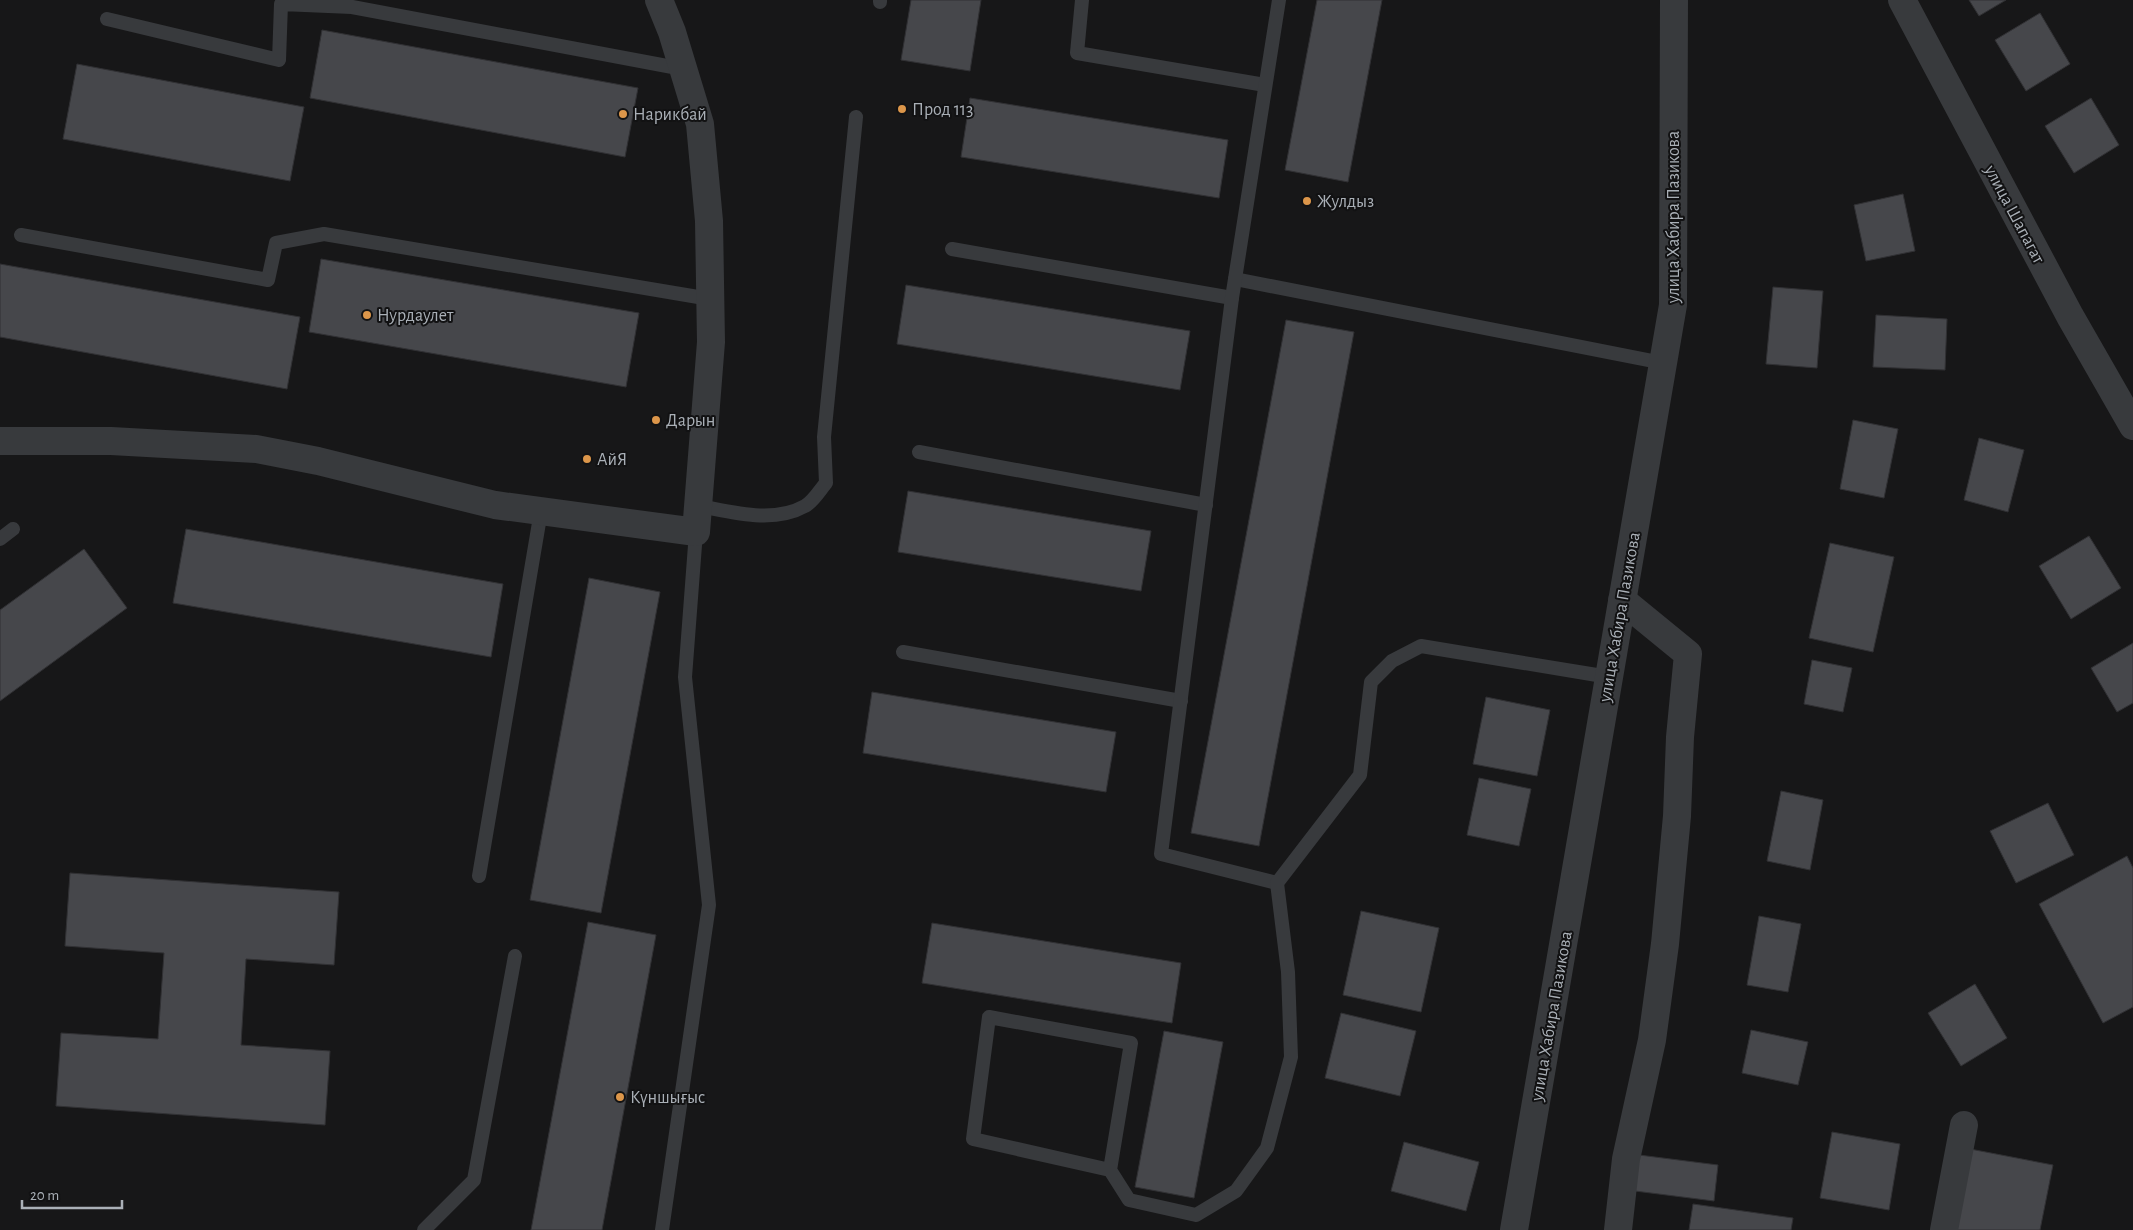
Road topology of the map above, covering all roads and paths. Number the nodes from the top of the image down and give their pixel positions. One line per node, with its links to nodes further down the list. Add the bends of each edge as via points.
1 (659, 0): 7 (street)
2 (1082, 0): 8 (lane, via 1077,53)
3 (1279, 0): 8 (lane)
4 (1674, 0): 15 (street, улица Хабира Пазикова, via 1673,305)
5 (1902, 0): 16 (street, улица Шапагат, via 2070,316)
6 (107, 19): 7 (lane, via 279,60 281,4 352,7)
7 (683, 69): 14 (street, via 700,124 709,222)
8 (1265, 85): 12 (lane)
9 (856, 117): 21 (lane, via 824,437 826,483 807,506 789,513)
10 (21, 235): 14 (lane, via 268,280 276,243 324,234)
11 (952, 249): 13 (lane)
12 (1235, 279): 13 (lane); 15 (lane)
13 (1232, 298): 19 (lane)
14 (710, 299): 21 (street, via 711,342)
15 (1663, 363): 24 (street, улица Хабира Пазикова)
16 (2133, 426)
17 (0, 441): 20 (street, via 111,441 256,449 495,505)
18 (919, 452): 19 (lane)
19 (1206, 505): 27 (lane)
20 (541, 511): 21 (street); 28 (lane)
21 (697, 519): 34 (lane, via 685,677 710,905)
22 (13, 529): 23 (lane)
23 (0, 539)
24 (1622, 600): 26 (street, улица Хабира Пазикова); 36 (street, via 1688,654 1665,944 1652,1040 1626,1158)
25 (903, 652): 27 (lane)
26 (1609, 677): 29 (lane, via 1421,646 1392,661 1371,682 1360,775); 35 (street, улица Хабира Пазикова)
27 (1180, 701): 29 (lane, via 1161,854)
28 (479, 876)
29 (1277, 883): 32 (lane, via 1288,972 1291,1057 1267,1148 1236,1191 1196,1215 1129,1200)
30 (515, 956): 33 (lane, via 474,1180)
31 (1964, 1125): 37 (street)
32 (1110, 1170): 32 (lane, via 1131,1043 989,1017 973,1139)
33 (424, 1230)
34 (662, 1230)
35 (1514, 1230)
36 (1618, 1230)
37 (1944, 1230)

